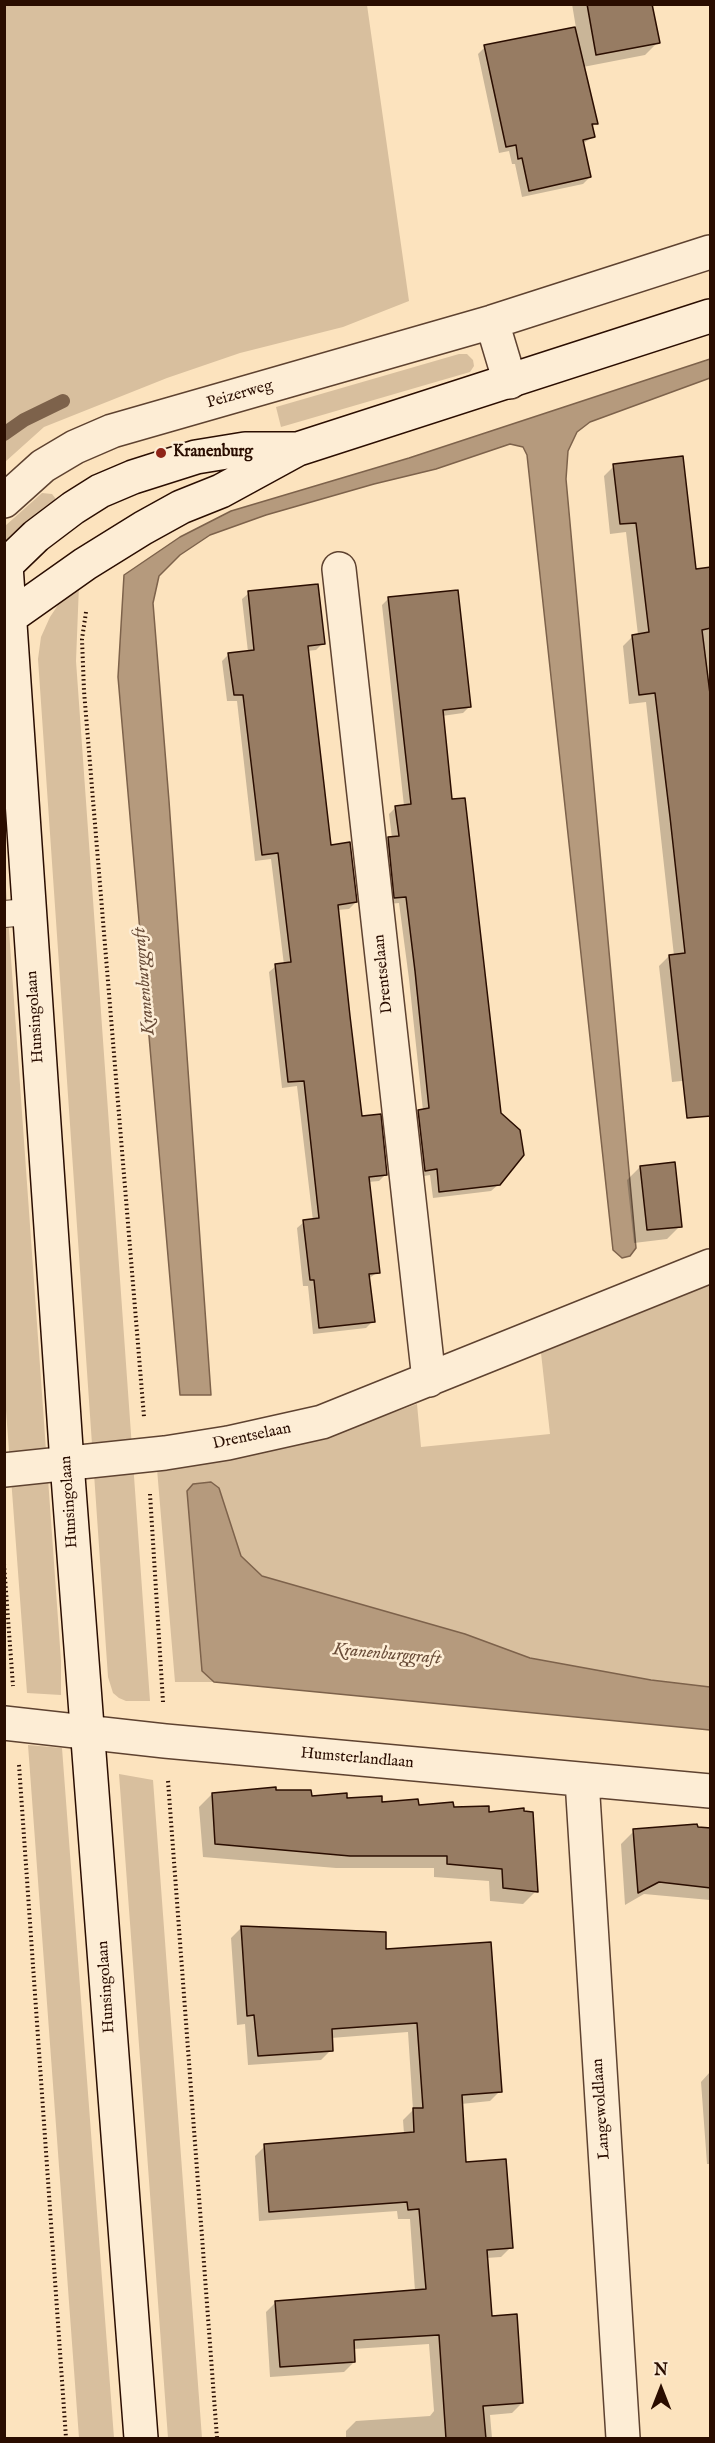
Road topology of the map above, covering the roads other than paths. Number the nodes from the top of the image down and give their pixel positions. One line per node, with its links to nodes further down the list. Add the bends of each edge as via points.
1 (711, 252): 3 (street, Peizerweg)
2 (711, 316): 4 (street)
3 (492, 322): 4 (street); 6 (street, Peizerweg, via 112,431 44,466)
4 (510, 382): 5 (street)
5 (298, 449): 7 (street, via 245,449 196,457 133,477 73,508); 9 (street, via 143,528)
6 (4, 501)
7 (5, 566): 9 (street, Hunsingolaan)
8 (339, 569): 12 (street, Drentselaan)
9 (7, 619): 10 (street, Hunsingolaan)
10 (17, 913): 13 (street, Hunsingolaan)
11 (711, 1266): 12 (street, Drentselaan)
12 (429, 1380): 13 (street, Drentselaan, via 322,1422 228,1443)
13 (67, 1463): 14 (street, Drentselaan); 16 (street, Hunsingolaan)
14 (4, 1470)
15 (10, 1724): 16 (street, Humsterlandlaan)
16 (88, 1733): 17 (street, Humsterlandlaan); 19 (street, Hunsingolaan)
17 (582, 1780): 18 (street, Humsterlandlaan); 20 (street, Langewoldlaan)
18 (711, 1791)
19 (141, 2439)
20 (623, 2439)

